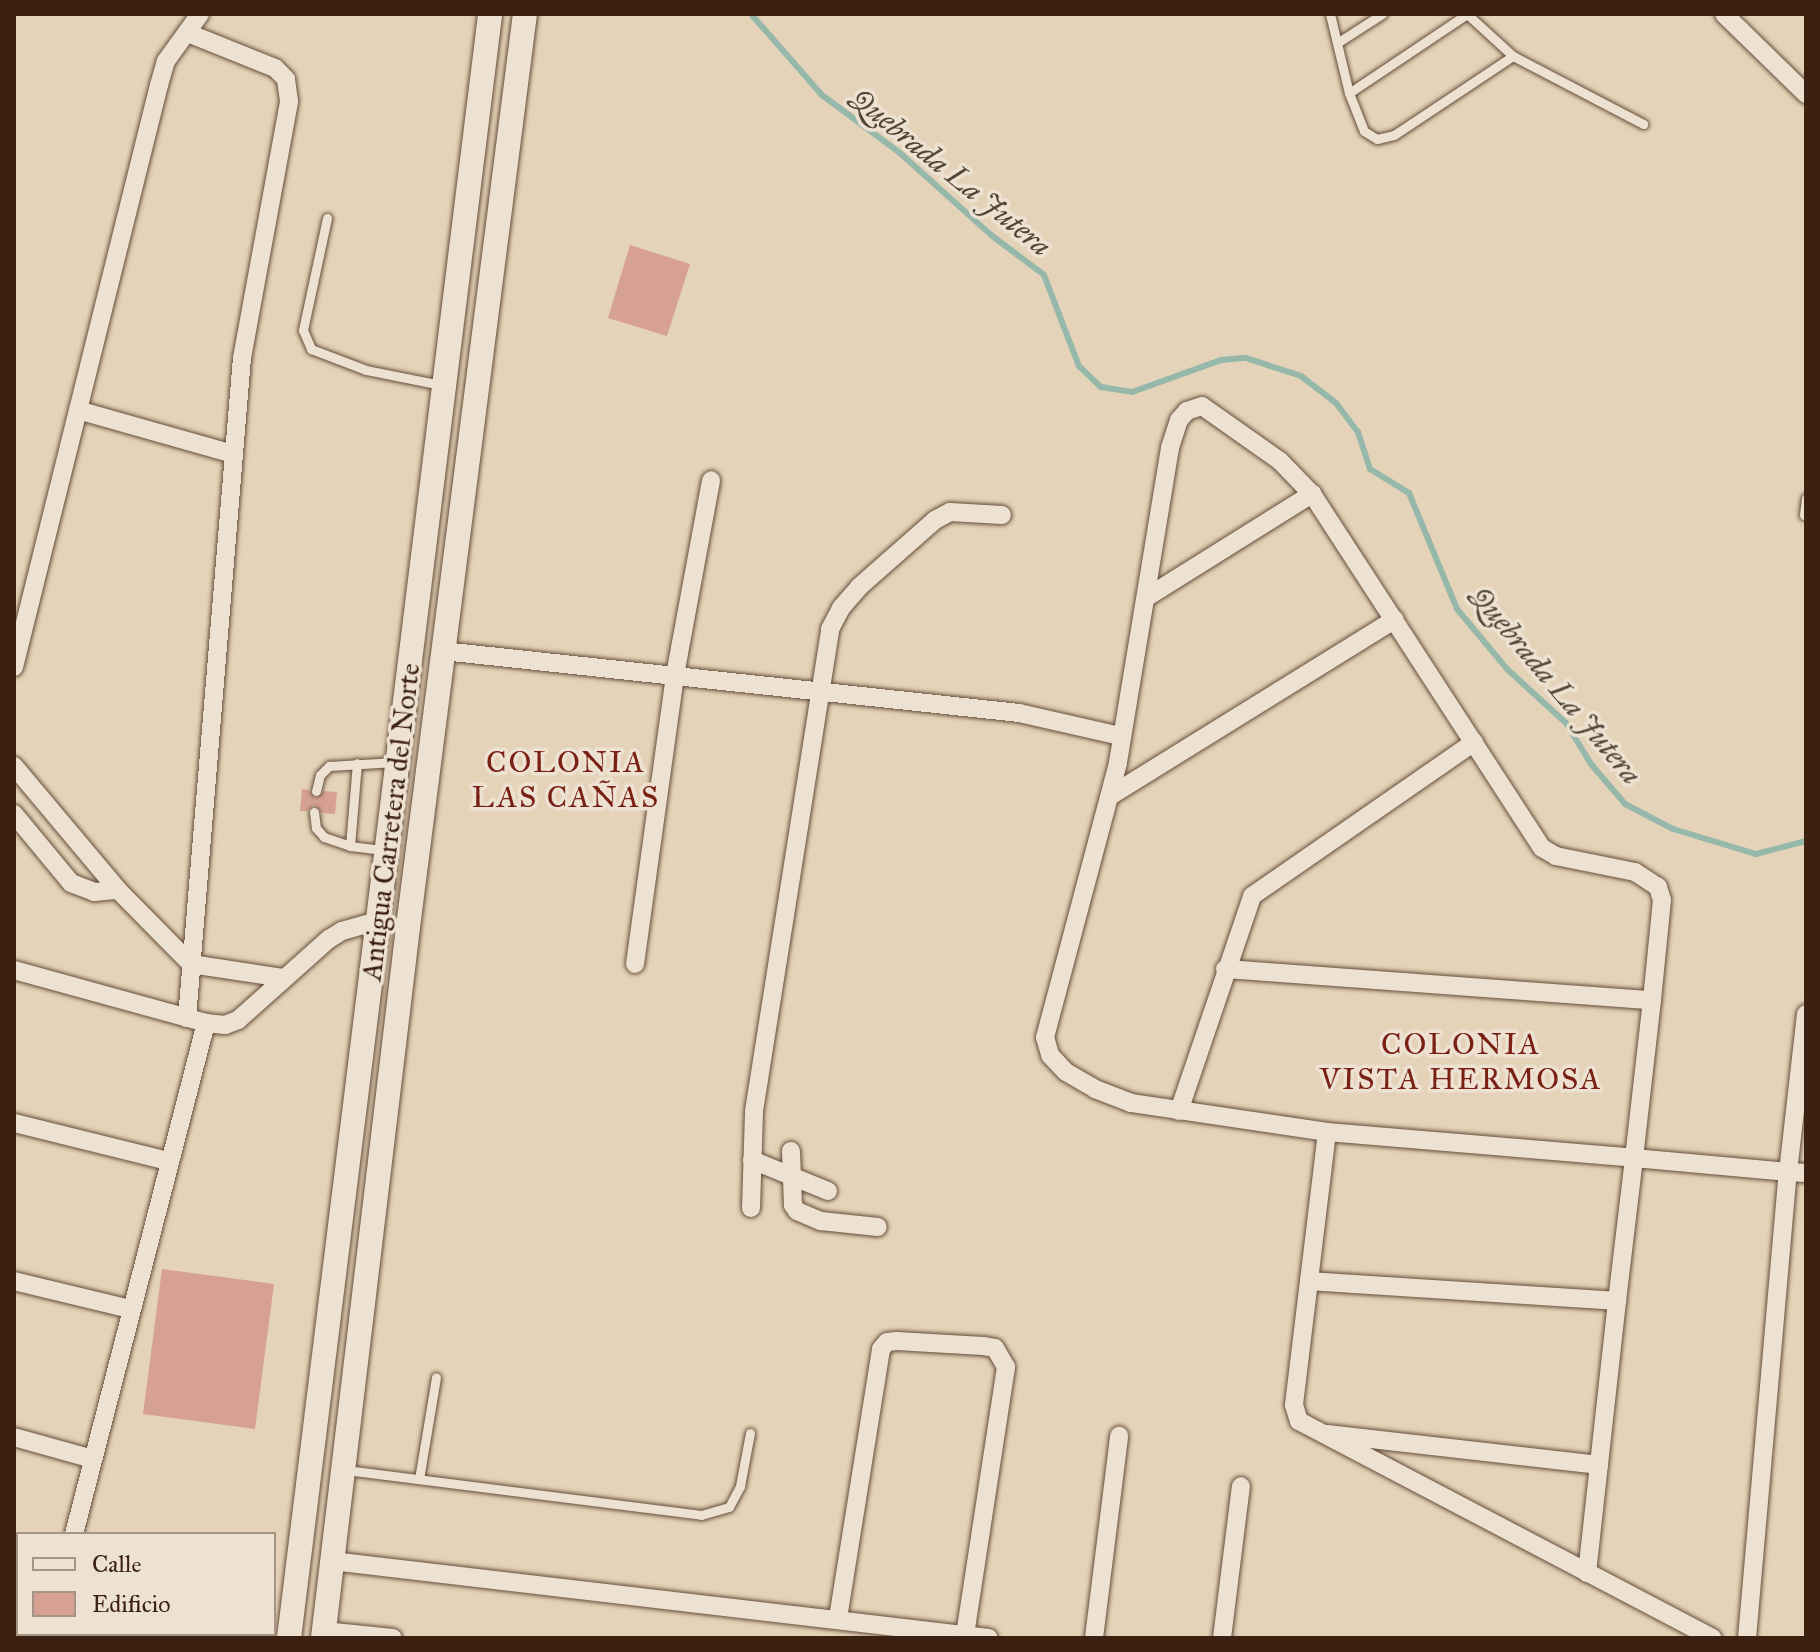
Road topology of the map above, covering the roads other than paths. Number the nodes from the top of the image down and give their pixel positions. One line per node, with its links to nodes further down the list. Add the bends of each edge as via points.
1 (200, 14): 8 (street)
2 (490, 14): 15 (main road, Antigua Carretera del Norte)
3 (525, 14): 25 (main road, Antigua Carretera del Norte)
4 (1330, 14): 9 (lane)
5 (1382, 14): 9 (lane)
6 (1467, 14): 10 (lane); 11 (lane)
7 (1724, 14): 12 (street)
8 (188, 33): 16 (street, via 166,61); 17 (street, via 275,68 286,79 289,101 242,358)
9 (1337, 43): 11 (lane)
10 (1513, 56): 11 (lane, via 1384,138 1364,131); 13 (lane)
11 (1349, 93)
12 (1806, 94)
13 (1643, 124)
14 (327, 218): 15 (lane, via 303,330 311,349 366,370)
15 (444, 385): 31 (main road, Antigua Carretera del Norte)
16 (78, 410): 17 (street); 26 (street)
17 (234, 454): 42 (street)
18 (711, 480): 27 (street)
19 (1312, 494): 23 (street); 23 (street, via 1280,461 1202,406 1187,411 1170,448); 24 (street)
20 (1806, 498): 22 (lane)
21 (1002, 515): 28 (street, via 950,512 859,587 830,629)
22 (1804, 515)
23 (1147, 597): 29 (street)
24 (1395, 619): 30 (street); 35 (street)
25 (443, 651): 27 (street); 74 (main road, Antigua Carretera del Norte)
26 (14, 667)
27 (675, 675): 28 (street); 43 (street)
28 (819, 690): 29 (street, via 1019,713); 56 (street, via 754,1111)
29 (1120, 736): 35 (street)
30 (1474, 742): 44 (street, via 1252,896); 47 (street, via 1542,848 1556,856 1635,872 1658,887 1662,900)
31 (395, 762): 32 (lane); 39 (main road, Antigua Carretera del Norte)
32 (357, 763): 34 (lane, via 329,766); 38 (lane)
33 (14, 766): 40 (street)
34 (316, 791)
35 (1110, 796): 51 (street, via 1045,1037 1050,1055 1066,1072 1095,1089 1131,1103)
36 (314, 812): 38 (lane, via 316,828 324,837)
37 (14, 814): 40 (street, via 71,883 94,892)
38 (350, 846): 39 (lane)
39 (384, 850): 41 (main road, Antigua Carretera del Norte)
40 (118, 890): 42 (street)
41 (378, 921): 46 (street, via 342,931); 83 (main road, Antigua Carretera del Norte)
42 (191, 964): 46 (street); 49 (street)
43 (635, 964)
44 (1225, 969): 47 (street); 51 (street)
45 (14, 970): 49 (street)
46 (284, 978): 50 (street, via 238,1020)
47 (1652, 1000): 55 (street)
48 (1806, 1014): 58 (street)
49 (187, 1018): 50 (street)
50 (206, 1023): 57 (street)
51 (1179, 1111): 53 (street)
52 (14, 1123): 57 (street)
53 (1327, 1132): 55 (street); 64 (street)
54 (791, 1151): 59 (street)
55 (1634, 1158): 58 (street); 65 (street)
56 (752, 1160): 59 (street); 61 (street)
57 (168, 1161): 66 (street)
58 (1797, 1172): 89 (street)
59 (792, 1175): 60 (street); 62 (street, via 797,1211 821,1221)
60 (828, 1191)
61 (751, 1208)
62 (878, 1227)
63 (14, 1281): 66 (street)
64 (1309, 1281): 65 (street); 69 (street, via 1294,1405 1299,1421)
65 (1617, 1301): 73 (street)
66 (130, 1309): 72 (street)
67 (436, 1377): 75 (lane)
68 (750, 1433): 75 (lane, via 740,1486 729,1507 701,1515)
69 (1316, 1433): 73 (street); 79 (street)
70 (1119, 1436): 86 (street)
71 (14, 1437): 72 (street)
72 (93, 1459): 77 (street)
73 (1599, 1465): 79 (street)
74 (343, 1470): 75 (lane); 78 (main road, Antigua Carretera del Norte)
75 (419, 1479)
76 (1241, 1486): 87 (street)
77 (75, 1532)
78 (332, 1561): 80 (street); 81 (main road, Antigua Carretera del Norte)
79 (1587, 1573): 88 (street)
80 (838, 1618): 82 (street); 82 (street, via 881,1349 897,1341 983,1346 995,1348 1006,1367)
81 (323, 1634): 84 (street)
82 (965, 1634): 85 (street)
83 (289, 1638)
84 (393, 1638)
85 (989, 1638)
86 (1094, 1638)
87 (1222, 1638)
88 (1712, 1638)
89 (1747, 1638)

